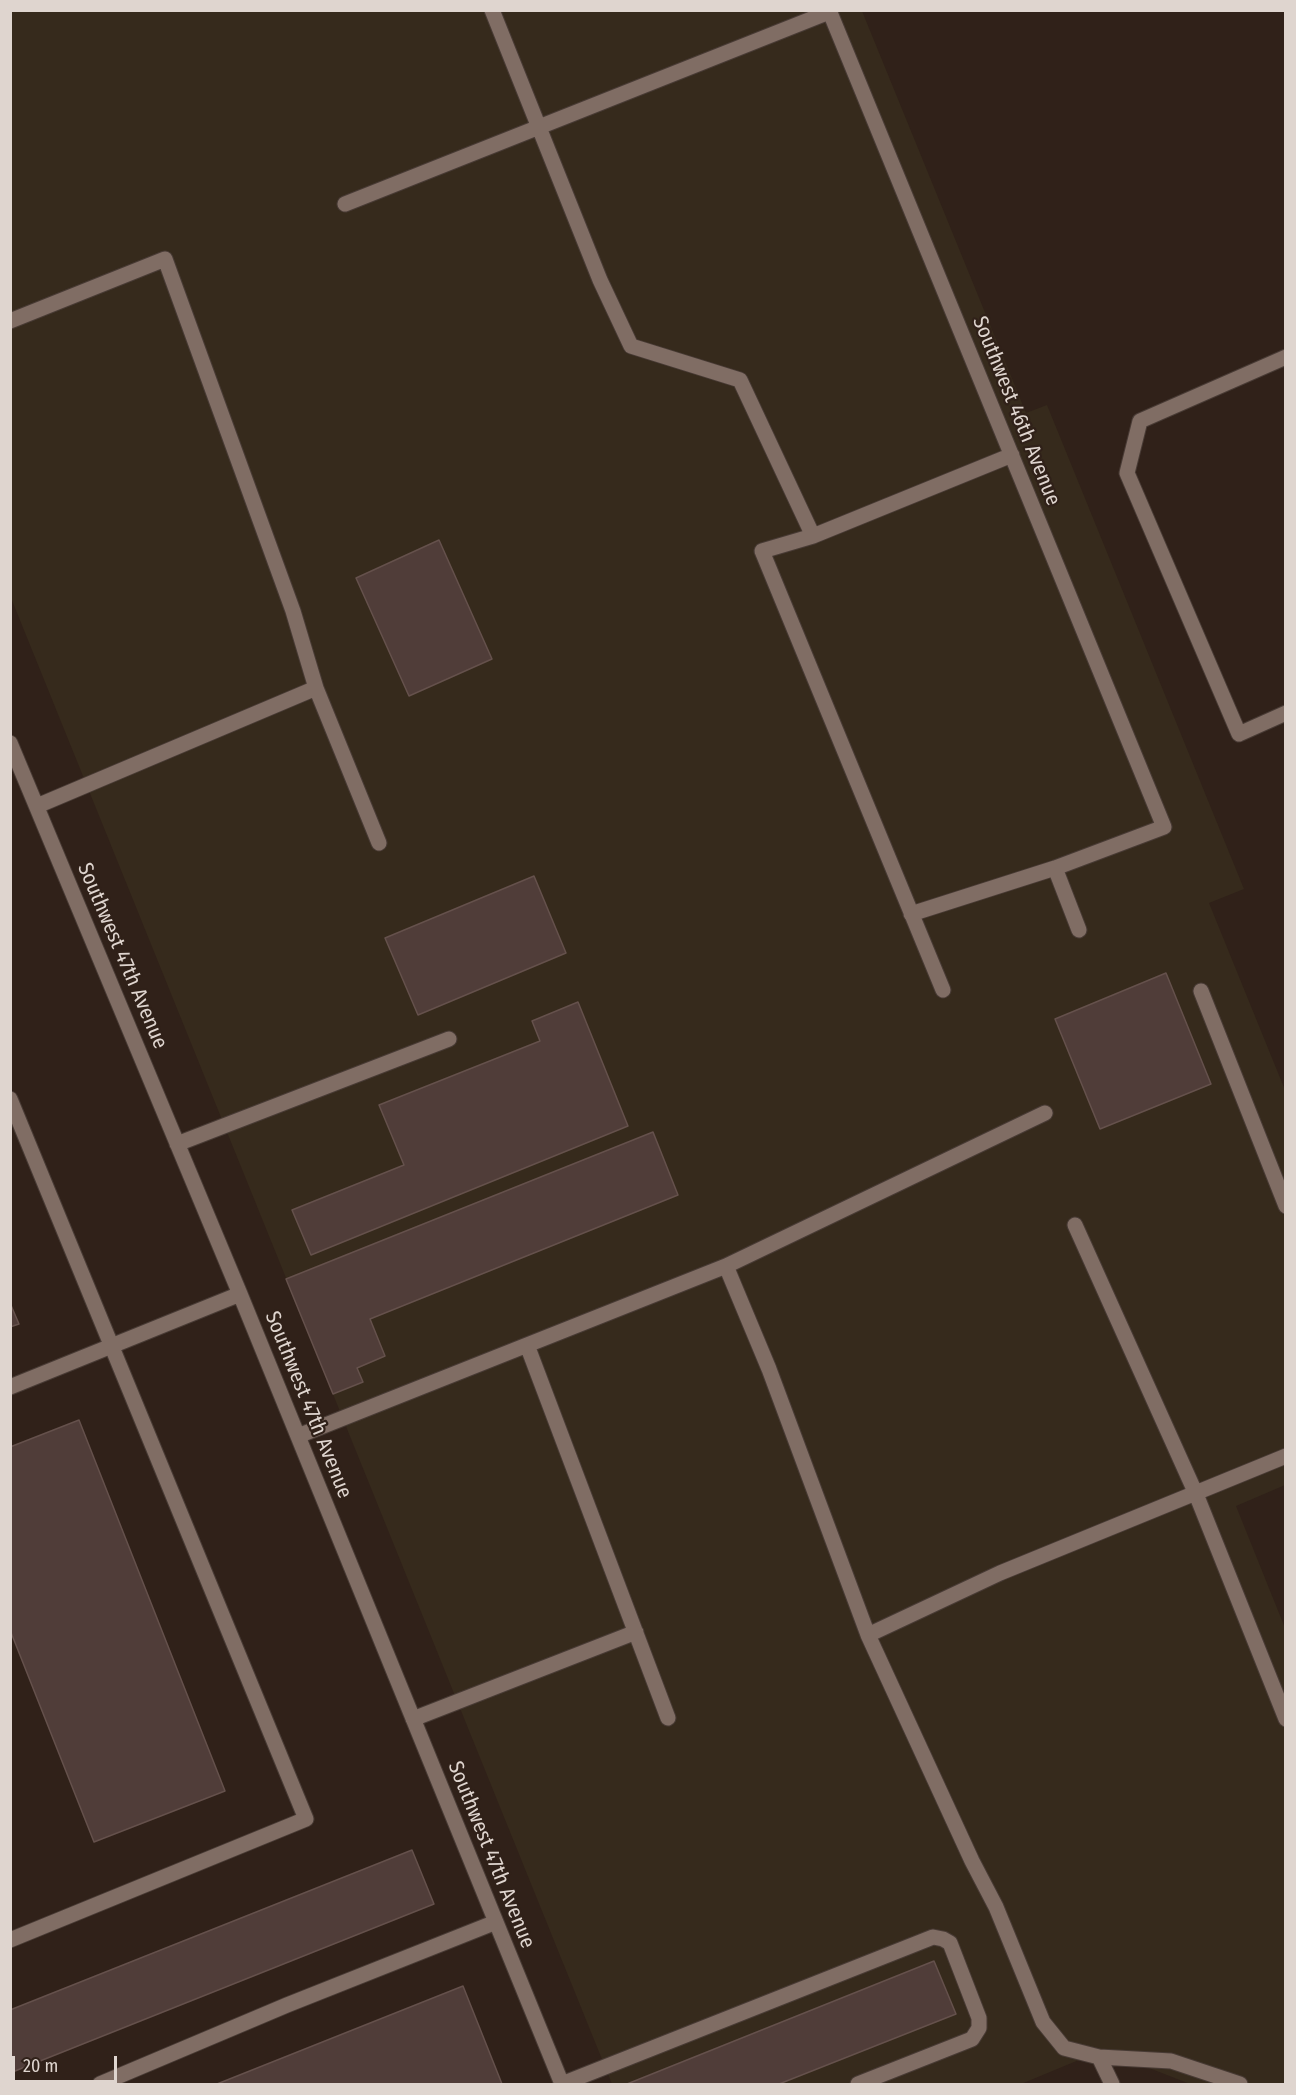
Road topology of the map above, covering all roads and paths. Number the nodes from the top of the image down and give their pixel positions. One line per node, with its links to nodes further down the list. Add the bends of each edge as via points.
1 (492, 10): 3 (street)
2 (829, 11): 3 (street); 7 (street, Southwest 46th Avenue)
3 (539, 127): 4 (street); 8 (street, via 600,280 631,346 740,380)
4 (345, 204)
5 (10, 321): 9 (street, via 165,260 293,612)
6 (1286, 357): 10 (street, via 1140,421 1127,473 1239,734)
7 (1012, 455): 8 (street); 14 (street, Southwest 46th Avenue, via 1164,827)
8 (813, 536): 15 (street, via 762,551)
9 (316, 688): 12 (street); 13 (street)
10 (1286, 713)
11 (10, 743): 12 (street, Southwest 47th Avenue)
12 (37, 806): 22 (street, Southwest 47th Avenue)
13 (379, 843)
14 (1055, 868): 15 (street); 16 (street)
15 (911, 914): 17 (street)
16 (1079, 930)
17 (943, 990)
18 (1201, 991): 23 (street)
19 (449, 1039): 22 (street)
20 (10, 1099): 28 (street)
21 (1045, 1113): 25 (street)
22 (177, 1144): 26 (street, Southwest 47th Avenue)
23 (1286, 1206)
24 (1075, 1225): 32 (street)
25 (726, 1266): 27 (street); 34 (street, via 769,1369)
26 (240, 1293): 28 (street); 30 (street, Southwest 47th Avenue)
27 (527, 1345): 30 (street); 33 (street)
28 (112, 1346): 29 (street); 39 (street, via 306,1819)
29 (10, 1387)
30 (298, 1436): 36 (street, Southwest 47th Avenue)
31 (1286, 1456): 32 (street)
32 (1196, 1494): 34 (street, via 1000,1573); 37 (street)
33 (636, 1632): 35 (street); 36 (street)
34 (868, 1635): 40 (street, via 996,1907 1043,2022 1064,2048)
35 (668, 1718)
36 (413, 1719): 38 (street, Southwest 47th Avenue)
37 (1286, 1719)
38 (496, 1923): 41 (street, Southwest 47th Avenue); 42 (street, via 287,2005)
39 (10, 1940)
40 (1099, 2057): 44 (street); 45 (street, via 1172,2061)
41 (562, 2084): 43 (street, via 933,1937 950,1943 979,2019 972,2039)
42 (100, 2085)
43 (858, 2085)
44 (1112, 2085)
45 (1240, 2085)

